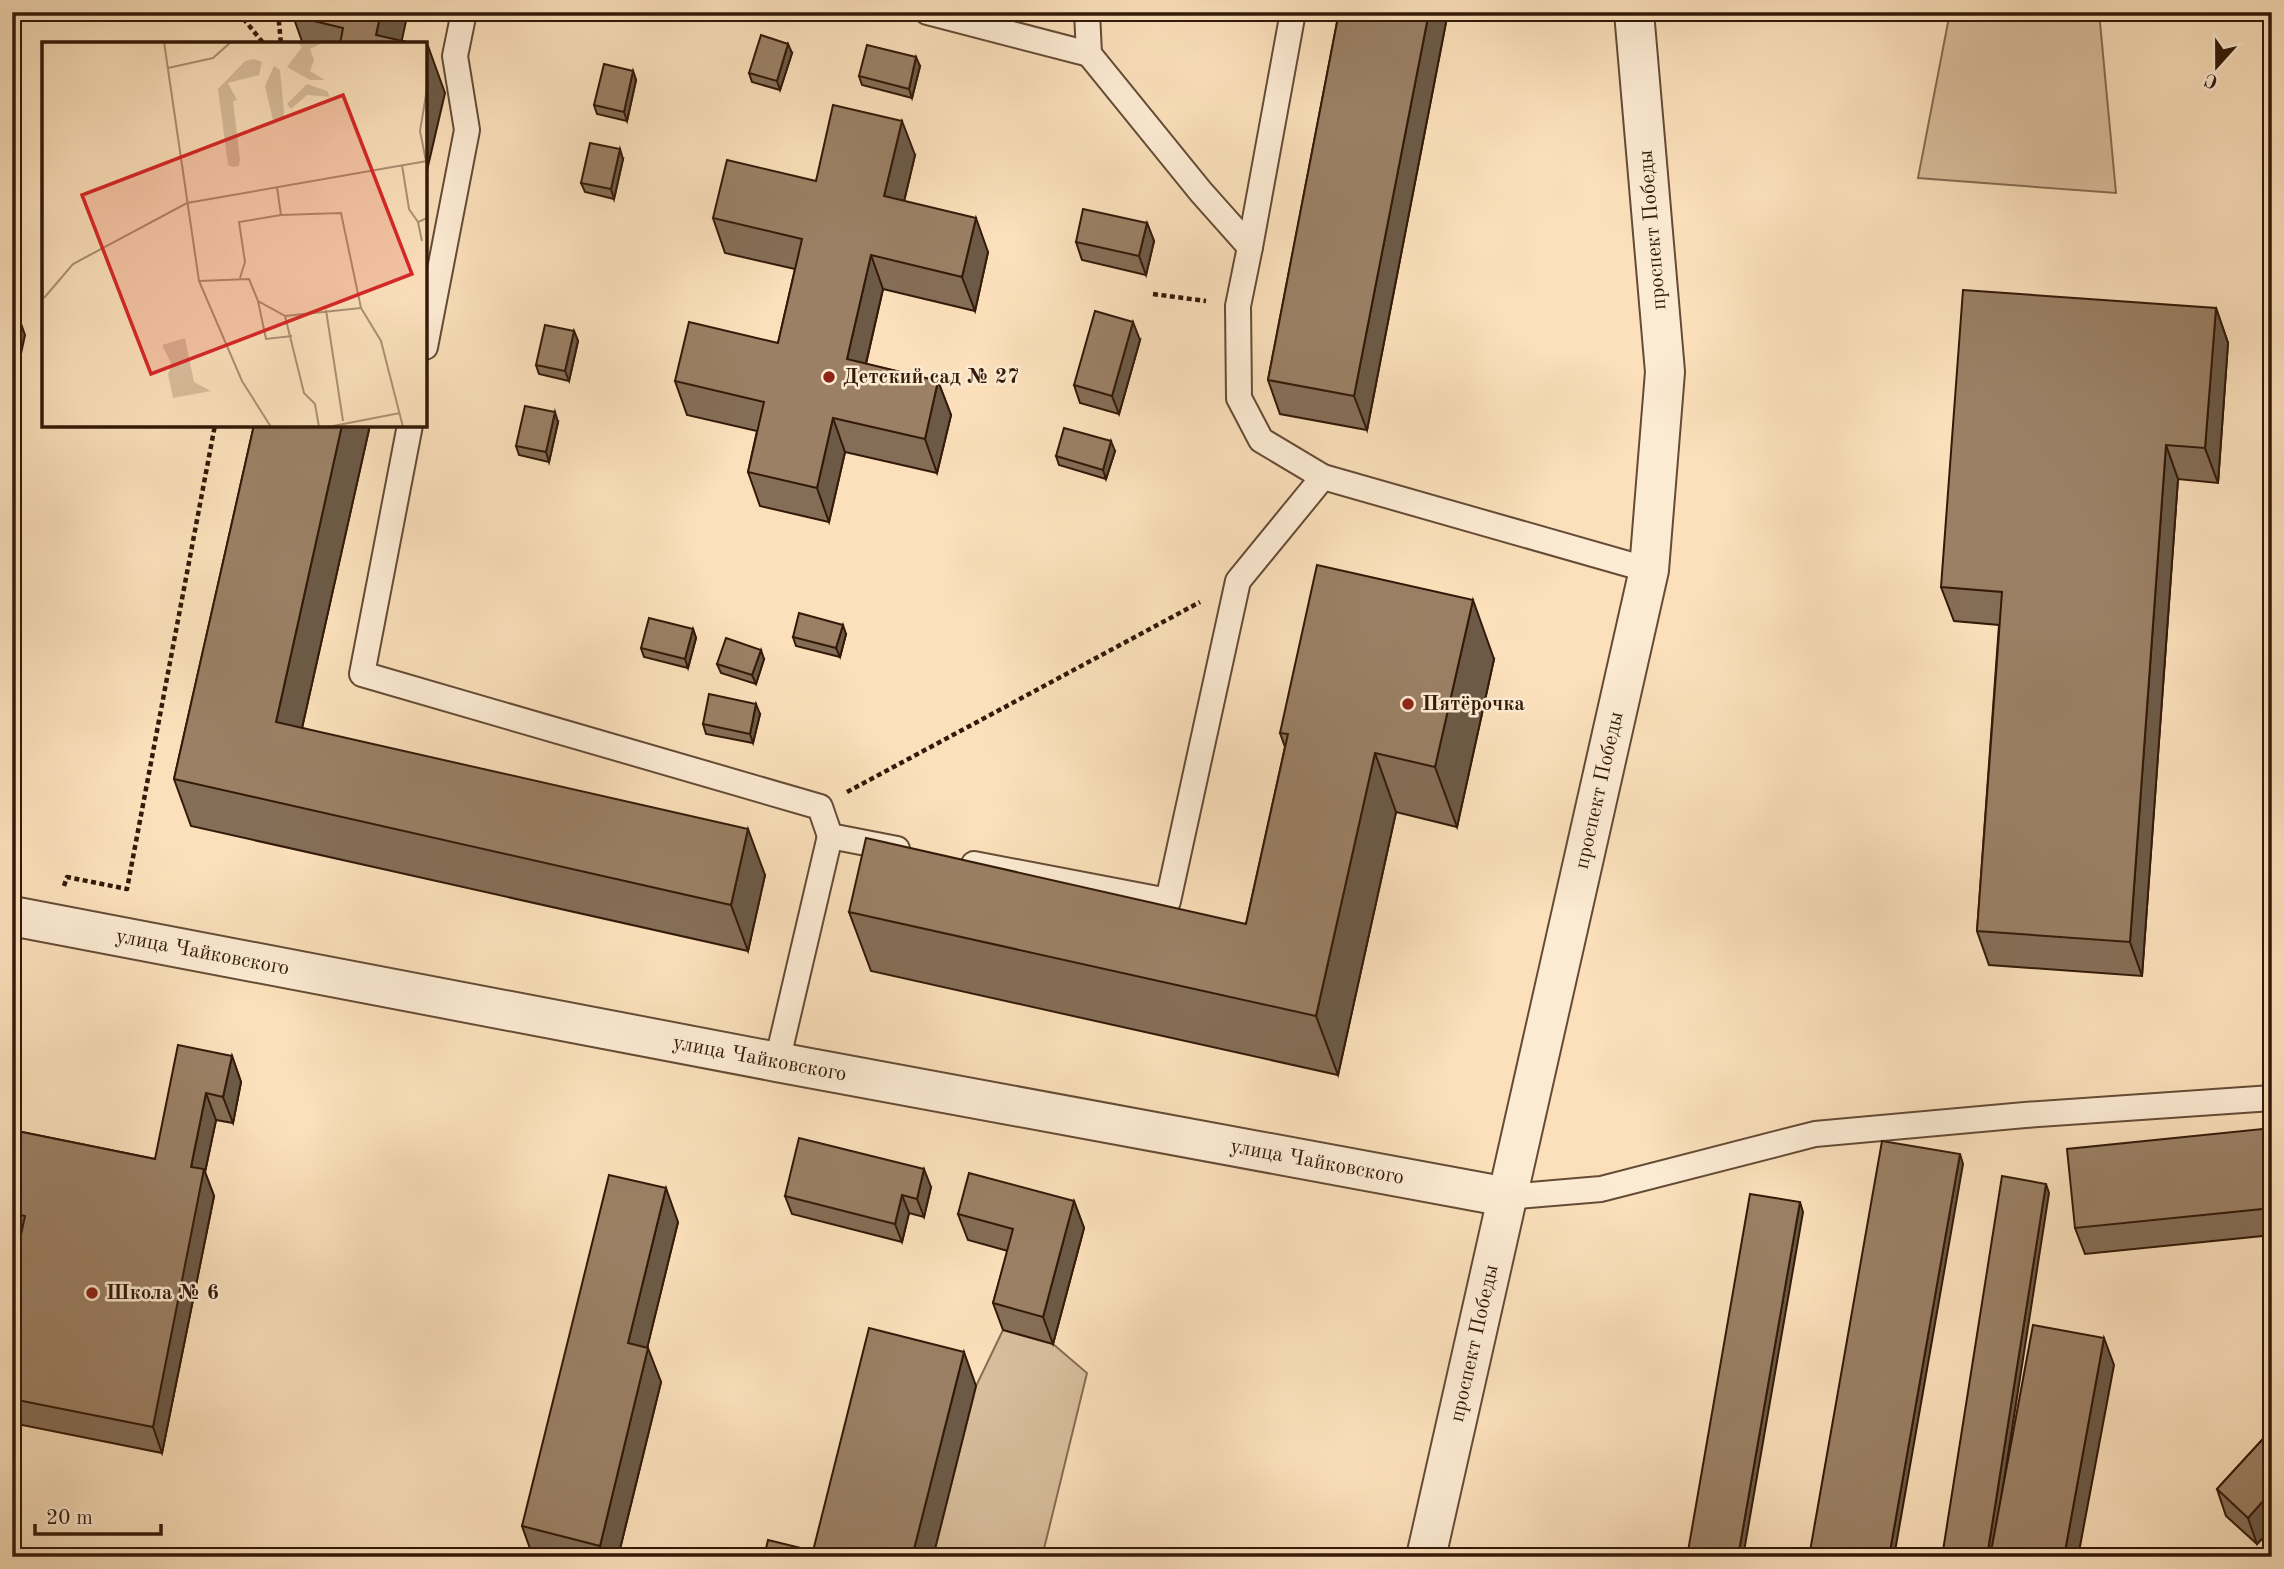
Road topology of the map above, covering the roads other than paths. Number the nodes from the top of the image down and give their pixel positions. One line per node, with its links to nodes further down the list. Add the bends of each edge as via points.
1 (464, 12): 8 (lane, via 454,56 467,130)
2 (928, 12): 6 (lane)
3 (1087, 12): 6 (lane)
4 (1293, 12): 7 (lane)
5 (1634, 12): 11 (street, проспект Победы, via 1665,372)
6 (1089, 54): 7 (lane)
7 (1250, 247): 10 (lane, via 1238,306 1239,398 1261,440)
8 (427, 337)
9 (410, 427): 12 (lane, via 362,674 820,807)
10 (1323, 477): 11 (lane); 14 (lane, via 1238,581 1168,901)
11 (1649, 570): 18 (street, проспект Победы)
12 (830, 836): 13 (lane); 16 (lane)
13 (925, 854)
14 (952, 859)
15 (12, 916): 16 (street, улица Чайковского)
16 (777, 1062): 18 (street, улица Чайковского)
17 (2272, 1098): 18 (lane, via 1815,1135 1601,1189)
18 (1507, 1197): 19 (street, проспект Победы)
19 (1426, 1557)

